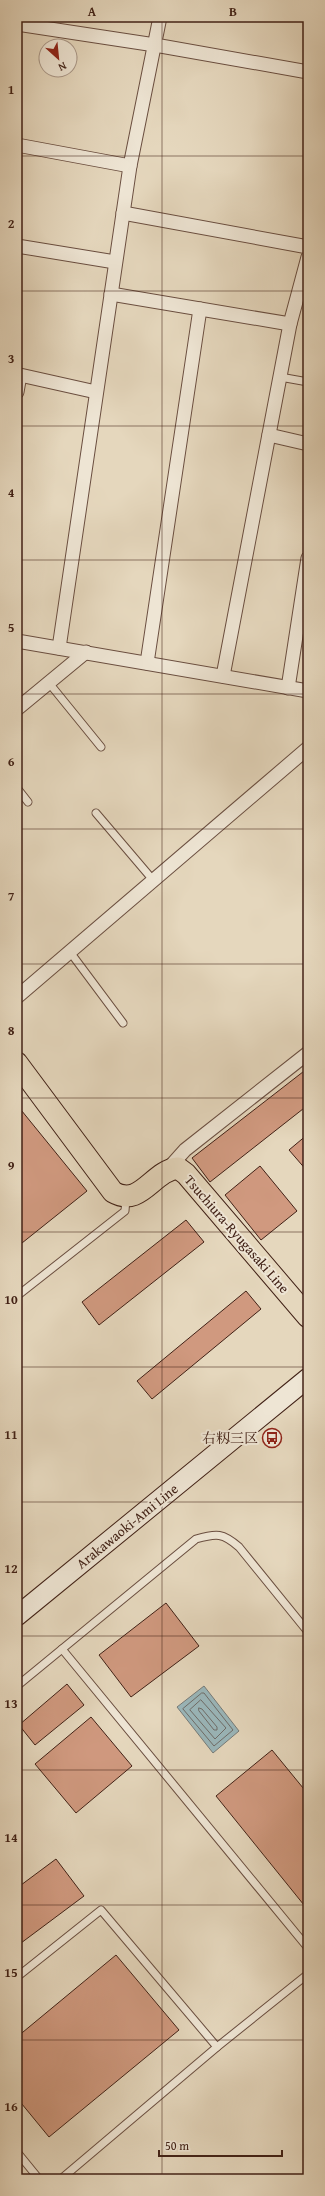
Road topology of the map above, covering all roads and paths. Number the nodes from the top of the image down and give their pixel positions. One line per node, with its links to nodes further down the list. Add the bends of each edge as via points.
1 (160, 17): 3 (street)
2 (17, 24): 3 (street)
3 (155, 45): 4 (street); 6 (street)
4 (308, 72)
5 (17, 145): 6 (street)
6 (130, 166): 7 (street)
7 (123, 213): 9 (street); 11 (street)
8 (17, 246): 11 (street)
9 (308, 247)
10 (308, 257): 14 (street)
11 (115, 262): 12 (street)
12 (111, 294): 13 (street); 18 (street)
13 (200, 309): 14 (street); 25 (street)
14 (290, 324): 15 (street)
15 (280, 377): 16 (lane); 19 (street)
16 (308, 382)
17 (17, 392): 18 (street, via 20,375)
18 (96, 392): 23 (street)
19 (269, 436): 20 (street); 26 (street)
20 (308, 444)
21 (308, 558): 28 (street)
22 (17, 641): 23 (street)
23 (59, 648): 24 (street)
24 (86, 652): 25 (street); 27 (street)
25 (147, 663): 26 (street)
26 (223, 676): 28 (street)
27 (49, 683): 30 (street); 31 (lane)
28 (288, 688): 29 (street)
29 (308, 692)
30 (17, 709)
31 (101, 747)
32 (308, 748): 36 (street)
33 (17, 788): 34 (lane)
34 (28, 802)
35 (96, 812): 36 (lane)
36 (153, 880): 37 (street)
37 (70, 952): 38 (street); 39 (lane)
38 (17, 997)
39 (123, 1023)
40 (308, 1053): 42 (street, via 185,1150)
41 (17, 1063): 43 (main road, via 113,1192)
42 (168, 1169): 43 (main road, Tsuchiura-Ryugasaki Line, via 140,1193); 45 (main road, Tsuchiura-Ryugasaki Line, via 178,1168 186,1174)
43 (127, 1197): 44 (lane, via 125,1211)
44 (17, 1296)
45 (308, 1317)
46 (308, 1378): 47 (main road, Arakawaoki-Ami Line)
47 (17, 1616)
48 (308, 1632): 49 (lane, via 239,1547 227,1537 212,1535 196,1539)
49 (62, 1649): 50 (lane); 51 (lane)
50 (17, 1686)
51 (308, 1948)
52 (308, 1974): 54 (lane)
53 (17, 1976): 54 (lane, via 101,1910)
54 (217, 2047): 57 (lane)
55 (17, 2152): 56 (lane)
56 (39, 2179)
57 (61, 2179)

